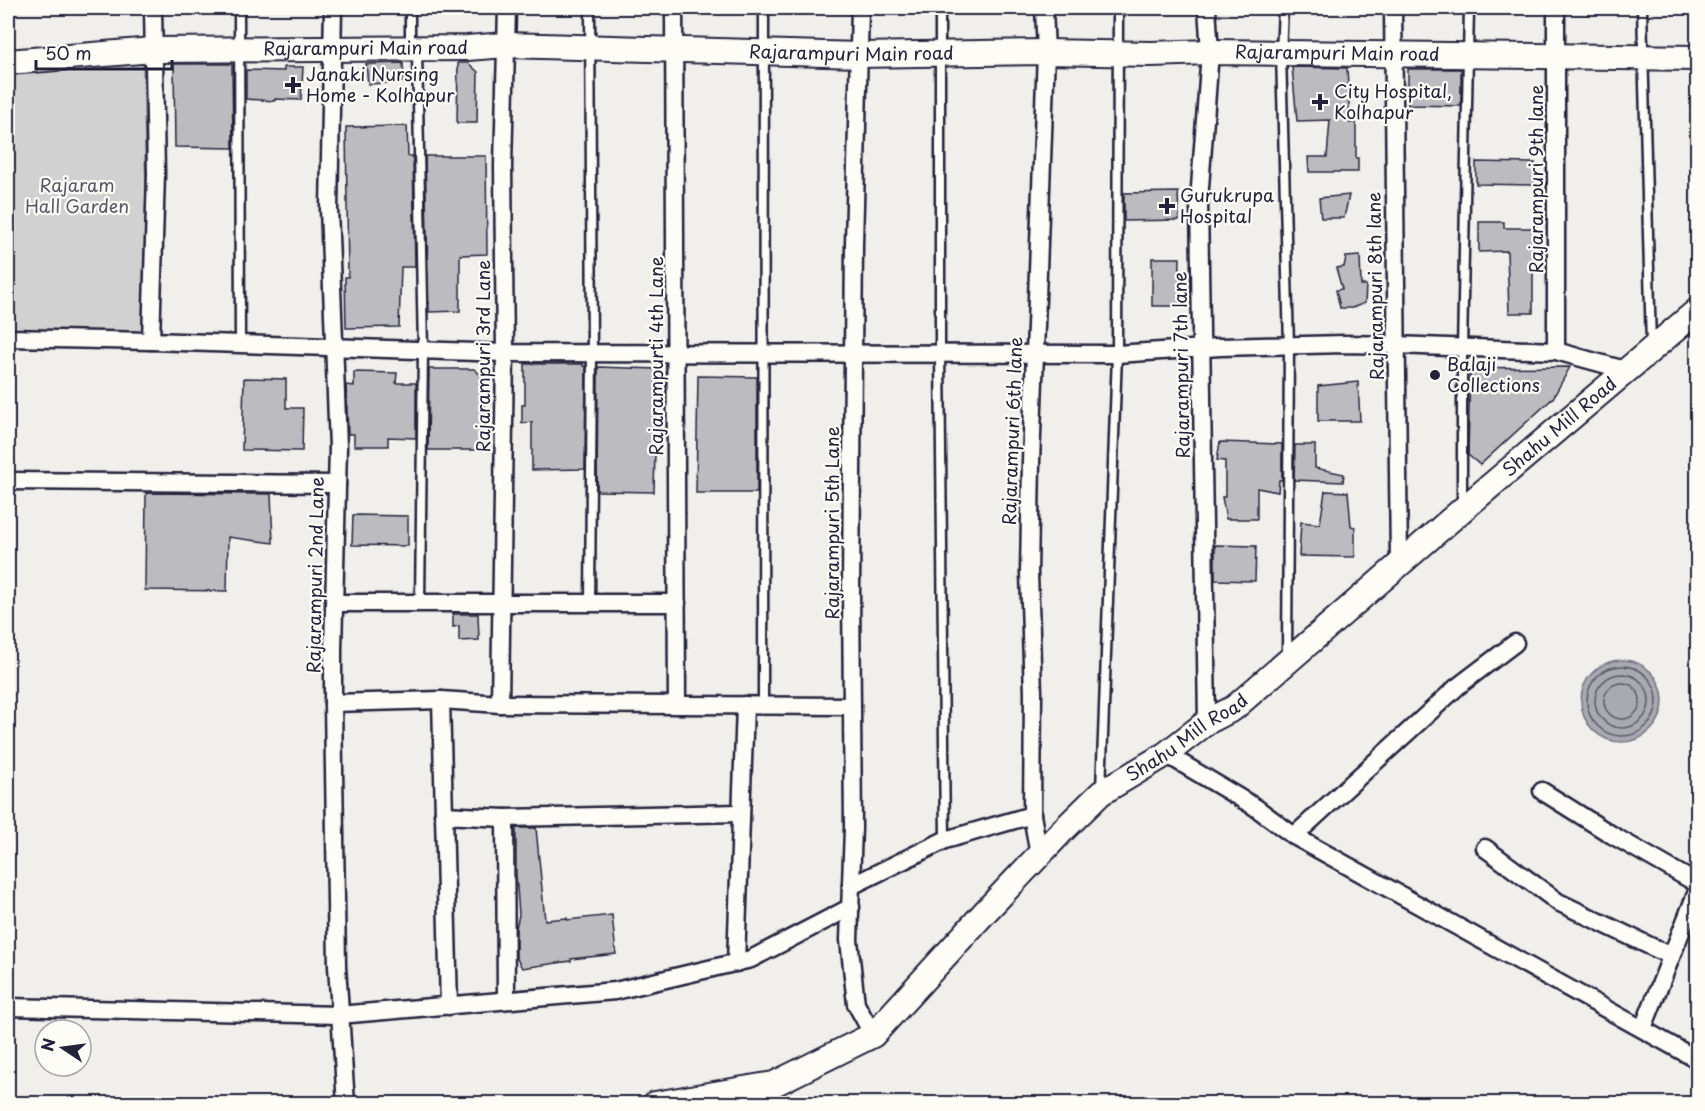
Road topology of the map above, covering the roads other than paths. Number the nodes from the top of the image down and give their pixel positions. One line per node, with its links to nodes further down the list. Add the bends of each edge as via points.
1 (153, 8): 24 (street)
2 (239, 8): 25 (lane)
3 (333, 8): 21 (street)
4 (410, 8): 22 (lane)
5 (507, 8): 19 (street, Rajarampuri 3rd Lane)
6 (591, 8): 20 (lane)
7 (674, 8): 23 (street, Rajarampurti 4th Lane)
8 (764, 8): 26 (lane)
9 (860, 8): 33 (street, Rajarampuri 5th Lane)
10 (940, 8): 30 (lane)
11 (1044, 8): 27 (street, Rajarampuri 6th lane)
12 (1118, 8): 29 (lane)
13 (1207, 8): 28 (street, Rajarampuri 7th lane)
14 (1283, 8): 31 (lane)
15 (1393, 8): 32 (street, Rajarampuri 8th lane)
16 (1469, 8): 34 (lane)
17 (1556, 8): 35 (street, Rajarampuri 9th lane)
18 (1642, 8): 37 (lane)
19 (506, 45): 20 (street, Rajarampuri Main road); 22 (street, Rajarampuri Main road); 51 (street, Rajarampuri 3rd Lane)
20 (590, 46): 23 (street, Rajarampuri Main road); 52 (lane)
21 (332, 48): 22 (street, Rajarampuri Main road); 25 (street, Rajarampuri Main road); 45 (street, Rajarampuri 2nd Lane, via 329,208)
22 (413, 48): 49 (lane)
23 (675, 49): 26 (street, Rajarampuri Main road); 53 (street, Rajarampurti 4th Lane)
24 (153, 50): 25 (street, Rajarampuri Main road); 38 (street, Rajarampuri Main road); 41 (street, via 156,174)
25 (240, 51): 42 (lane)
26 (764, 52): 33 (street, Rajarampuri Main road); 56 (lane)
27 (1046, 52): 29 (street, Rajarampuri Main road); 30 (street, Rajarampuri Main road); 55 (street, Rajarampuri 6th lane)
28 (1210, 52): 29 (street, Rajarampuri Main road); 31 (street, Rajarampuri Main road); 46 (street, Rajarampuri 7th lane, via 1199,201)
29 (1119, 53): 58 (lane)
30 (940, 54): 33 (street, Rajarampuri Main road); 54 (lane)
31 (1281, 54): 32 (street, Rajarampuri Main road); 44 (lane)
32 (1392, 54): 34 (street, Rajarampuri Main road); 43 (street, Rajarampuri 8th lane)
33 (859, 55): 57 (street, Rajarampuri 5th Lane)
34 (1468, 56): 35 (street, Rajarampuri Main road); 47 (lane)
35 (1557, 57): 37 (street, Rajarampuri Main road); 50 (street, Rajarampuri 9th lane)
36 (1698, 58): 37 (street, Rajarampuri Main road)
37 (1642, 59): 48 (lane)
38 (8, 62)
39 (1698, 310): 48 (street, Shahu Mill Road)
40 (8, 338): 41 (street)
41 (151, 341): 42 (street)
42 (240, 344): 45 (street)
43 (1396, 345): 44 (street); 47 (street); 63 (street, Rajarampuri 8th lane)
44 (1289, 346): 46 (street); 70 (lane)
45 (334, 347): 49 (street); 61 (street, Rajarampuri 2nd Lane)
46 (1200, 348): 58 (street); 78 (street, Rajarampuri 7th lane)
47 (1462, 349): 50 (street); 62 (lane)
48 (1651, 349): 59 (street, Shahu Mill Road)
49 (423, 350): 51 (street); 64 (lane)
50 (1556, 351): 59 (street)
51 (506, 353): 52 (street); 65 (street, Rajarampuri 3rd Lane)
52 (592, 353): 53 (street); 67 (lane)
53 (677, 353): 56 (street); 68 (street, Rajarampurti 4th Lane)
54 (940, 353): 55 (street); 57 (street); 87 (lane)
55 (1035, 353): 58 (street); 84 (street, Rajarampuri 6th lane, via 1029,573)
56 (764, 354): 57 (street); 76 (lane)
57 (854, 354): 77 (street, Rajarampuri 5th Lane)
58 (1117, 354): 81 (lane)
59 (1625, 370): 62 (street, Shahu Mill Road)
60 (8, 481): 61 (street)
61 (337, 484): 66 (street, Rajarampuri 2nd Lane)
62 (1462, 510): 63 (street, Shahu Mill Road)
63 (1399, 564): 70 (street, Shahu Mill Road)
64 (420, 602): 65 (street); 66 (street)
65 (502, 602): 67 (street); 73 (street, Rajarampuri 3rd Lane)
66 (334, 603): 72 (street, Rajarampuri 2nd Lane)
67 (590, 603): 68 (street)
68 (677, 603): 74 (street, Rajarampurti 4th Lane)
69 (1515, 643): 86 (street, via 1457,687)
70 (1287, 662): 78 (street, Shahu Mill Road, via 1234,708)
71 (441, 700): 72 (street); 73 (street); 83 (street)
72 (333, 703): 99 (street, Rajarampuri 2nd Lane)
73 (500, 704): 74 (street)
74 (677, 705): 75 (street)
75 (745, 705): 76 (street); 82 (street)
76 (763, 705): 77 (street)
77 (852, 706): 91 (street, Rajarampuri 5th Lane)
78 (1207, 722): 79 (street, Shahu Mill Road)
79 (1166, 754): 81 (street, Shahu Mill Road); 86 (street, via 1255,807)
80 (1542, 791): 90 (street)
81 (1101, 793): 89 (street, Shahu Mill Road)
82 (741, 813): 85 (street); 95 (street)
83 (443, 815): 85 (street); 97 (street)
84 (1032, 815): 87 (street); 89 (street, Rajarampuri 6th lane)
85 (505, 818): 96 (street)
86 (1294, 836): 100 (street)
87 (945, 840): 91 (street)
88 (1485, 848): 94 (street, via 1558,903)
89 (1039, 855): 101 (street, Shahu Mill Road)
90 (1698, 884)
91 (851, 886): 93 (street, Rajarampuri 5th Lane)
92 (1698, 889): 94 (street)
93 (851, 907): 95 (street); 101 (street, Rajarampuri 5th Lane, via 849,940 856,1004)
94 (1671, 956): 100 (street)
95 (736, 963): 96 (street, via 615,991)
96 (506, 1000): 97 (street)
97 (449, 1006): 99 (street)
98 (8, 1007): 99 (street)
99 (339, 1015): 103 (street, Rajarampuri 2nd Lane)
100 (1643, 1028): 102 (street)
101 (873, 1035): 104 (street, Shahu Mill Road, via 774,1084)
102 (1698, 1060)
103 (346, 1104)
104 (655, 1104)

